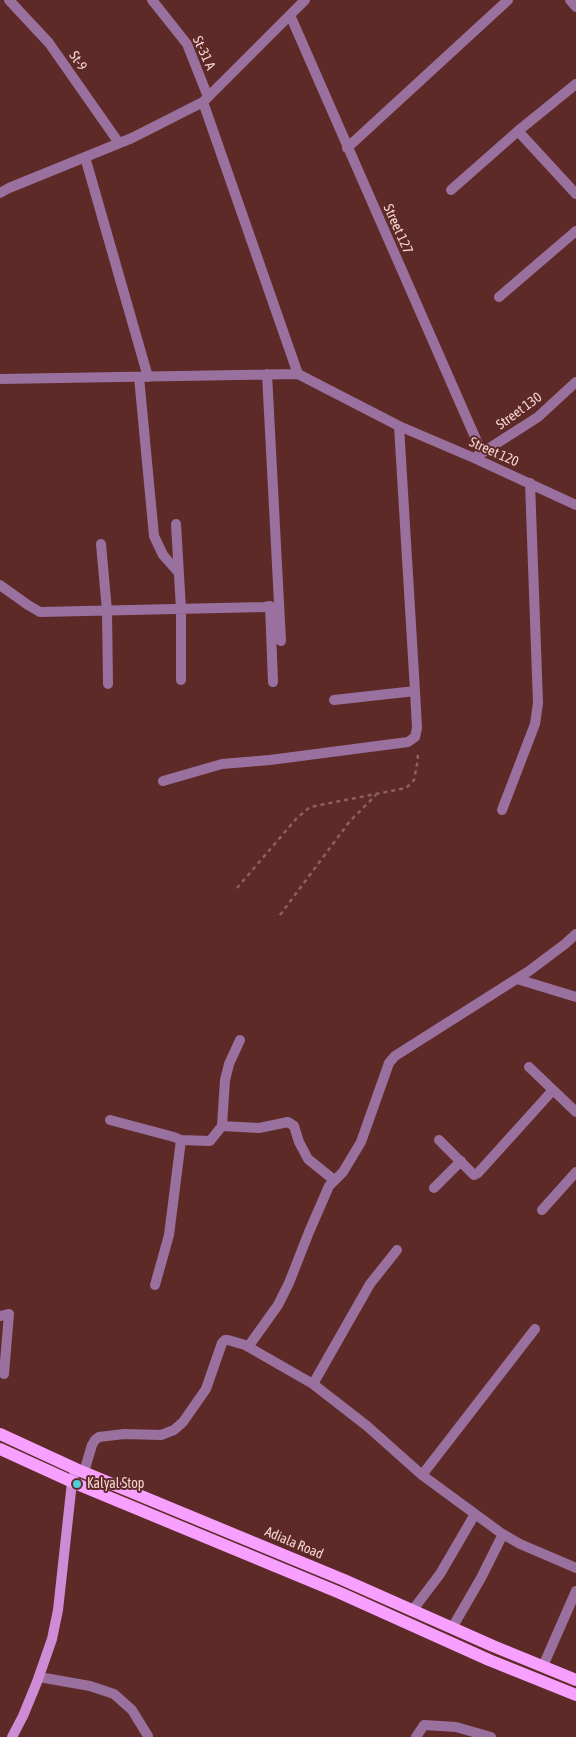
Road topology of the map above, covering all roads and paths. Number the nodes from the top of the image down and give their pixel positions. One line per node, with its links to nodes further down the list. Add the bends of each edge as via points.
1 (9, 0): 11 (street, St-9, via 49,43)
2 (152, 0): 9 (street, St-31 A, via 187,44)
3 (305, 0): 7 (street)
4 (508, 0): 12 (street)
5 (570, 0): 6 (street)
6 (576, 7)
7 (290, 14): 9 (street); 12 (street, Street 127)
8 (576, 84): 10 (street)
9 (206, 99): 11 (street); 20 (street, St-31 A)
10 (518, 132): 14 (street); 16 (street)
11 (119, 143): 13 (street)
12 (347, 148): 25 (street, Street 127)
13 (85, 157): 15 (street); 21 (street)
14 (451, 190)
15 (0, 193)
16 (576, 194)
17 (576, 231): 18 (street)
18 (499, 297)
19 (266, 374): 20 (street); 21 (street); 32 (street)
20 (298, 374): 24 (street, Street 120)
21 (144, 377): 22 (street); 30 (street, via 154,536 163,555)
22 (0, 379)
23 (576, 382): 25 (street, Street 130, via 538,417)
24 (399, 426): 25 (street, Street 120); 40 (street)
25 (478, 456): 26 (street, Street 120)
26 (530, 484): 27 (street, Street 120); 45 (street, via 538,703 536,724)
27 (576, 505)
28 (176, 524): 30 (street)
29 (101, 544): 35 (street)
30 (179, 573): 34 (street)
31 (0, 585): 35 (street, via 40,612)
32 (280, 589): 33 (street); 36 (street)
33 (270, 606): 34 (street); 38 (street)
34 (181, 610): 35 (street); 37 (street)
35 (107, 611): 39 (street)
36 (281, 641)
37 (182, 680)
38 (273, 682)
39 (108, 684)
40 (415, 691): 41 (street); 42 (street)
41 (334, 700)
42 (415, 737): 43 (street, via 408,742 222,764); 44 (path, via 418,759 414,780 406,788)
43 (162, 781)
44 (376, 794): 46 (path, via 310,808 296,819); 47 (path, via 350,821)
45 (502, 810)
46 (237, 888)
47 (280, 915)
48 (576, 934): 49 (street)
49 (516, 979): 50 (street); 61 (street, via 395,1056 389,1063 362,1142 344,1172)
50 (576, 997)
51 (240, 1040): 56 (street, via 225,1080)
52 (529, 1067): 53 (street)
53 (552, 1090): 54 (street); 59 (street, via 478,1173 474,1175)
54 (576, 1112)
55 (110, 1120): 57 (street)
56 (222, 1126): 57 (street, via 210,1141); 61 (street, via 259,1128 288,1122 294,1126 308,1159)
57 (181, 1140): 65 (street, via 169,1235)
58 (439, 1140): 59 (street)
59 (461, 1161): 62 (street)
60 (576, 1172): 63 (street)
61 (334, 1180): 68 (street, via 278,1305)
62 (434, 1188)
63 (542, 1210)
64 (397, 1250): 70 (street, via 370,1284)
65 (156, 1285)
66 (0, 1316): 69 (street, via 9,1314)
67 (535, 1329): 74 (street)
68 (248, 1347): 70 (street); 73 (street, via 228,1340 222,1343 206,1389 174,1430 161,1435 99,1436)
69 (4, 1374)
70 (313, 1384): 74 (street)
71 (0, 1434): 73 (main road, Adiala Road)
72 (0, 1449): 75 (main road, Adiala Road)
73 (80, 1471): 75 (main road); 80 (main road, Adiala Road)
74 (422, 1475): 76 (street)
75 (72, 1482): 83 (main road, via 58,1610); 85 (main road, Adiala Road)
76 (475, 1514): 77 (street); 80 (street, via 440,1574)
77 (502, 1534): 78 (street); 81 (street)
78 (576, 1568)
79 (576, 1591): 82 (street)
80 (412, 1611): 81 (main road, Adiala Road)
81 (452, 1628): 82 (main road, Adiala Road)
82 (543, 1666): 84 (main road, Adiala Road)
83 (39, 1676): 86 (street, via 114,1694 132,1710); 87 (main road)
84 (576, 1680)
85 (576, 1695)
86 (148, 1736)
87 (12, 1737)
88 (416, 1737): 89 (street, via 424,1725 456,1727)
89 (491, 1737)

